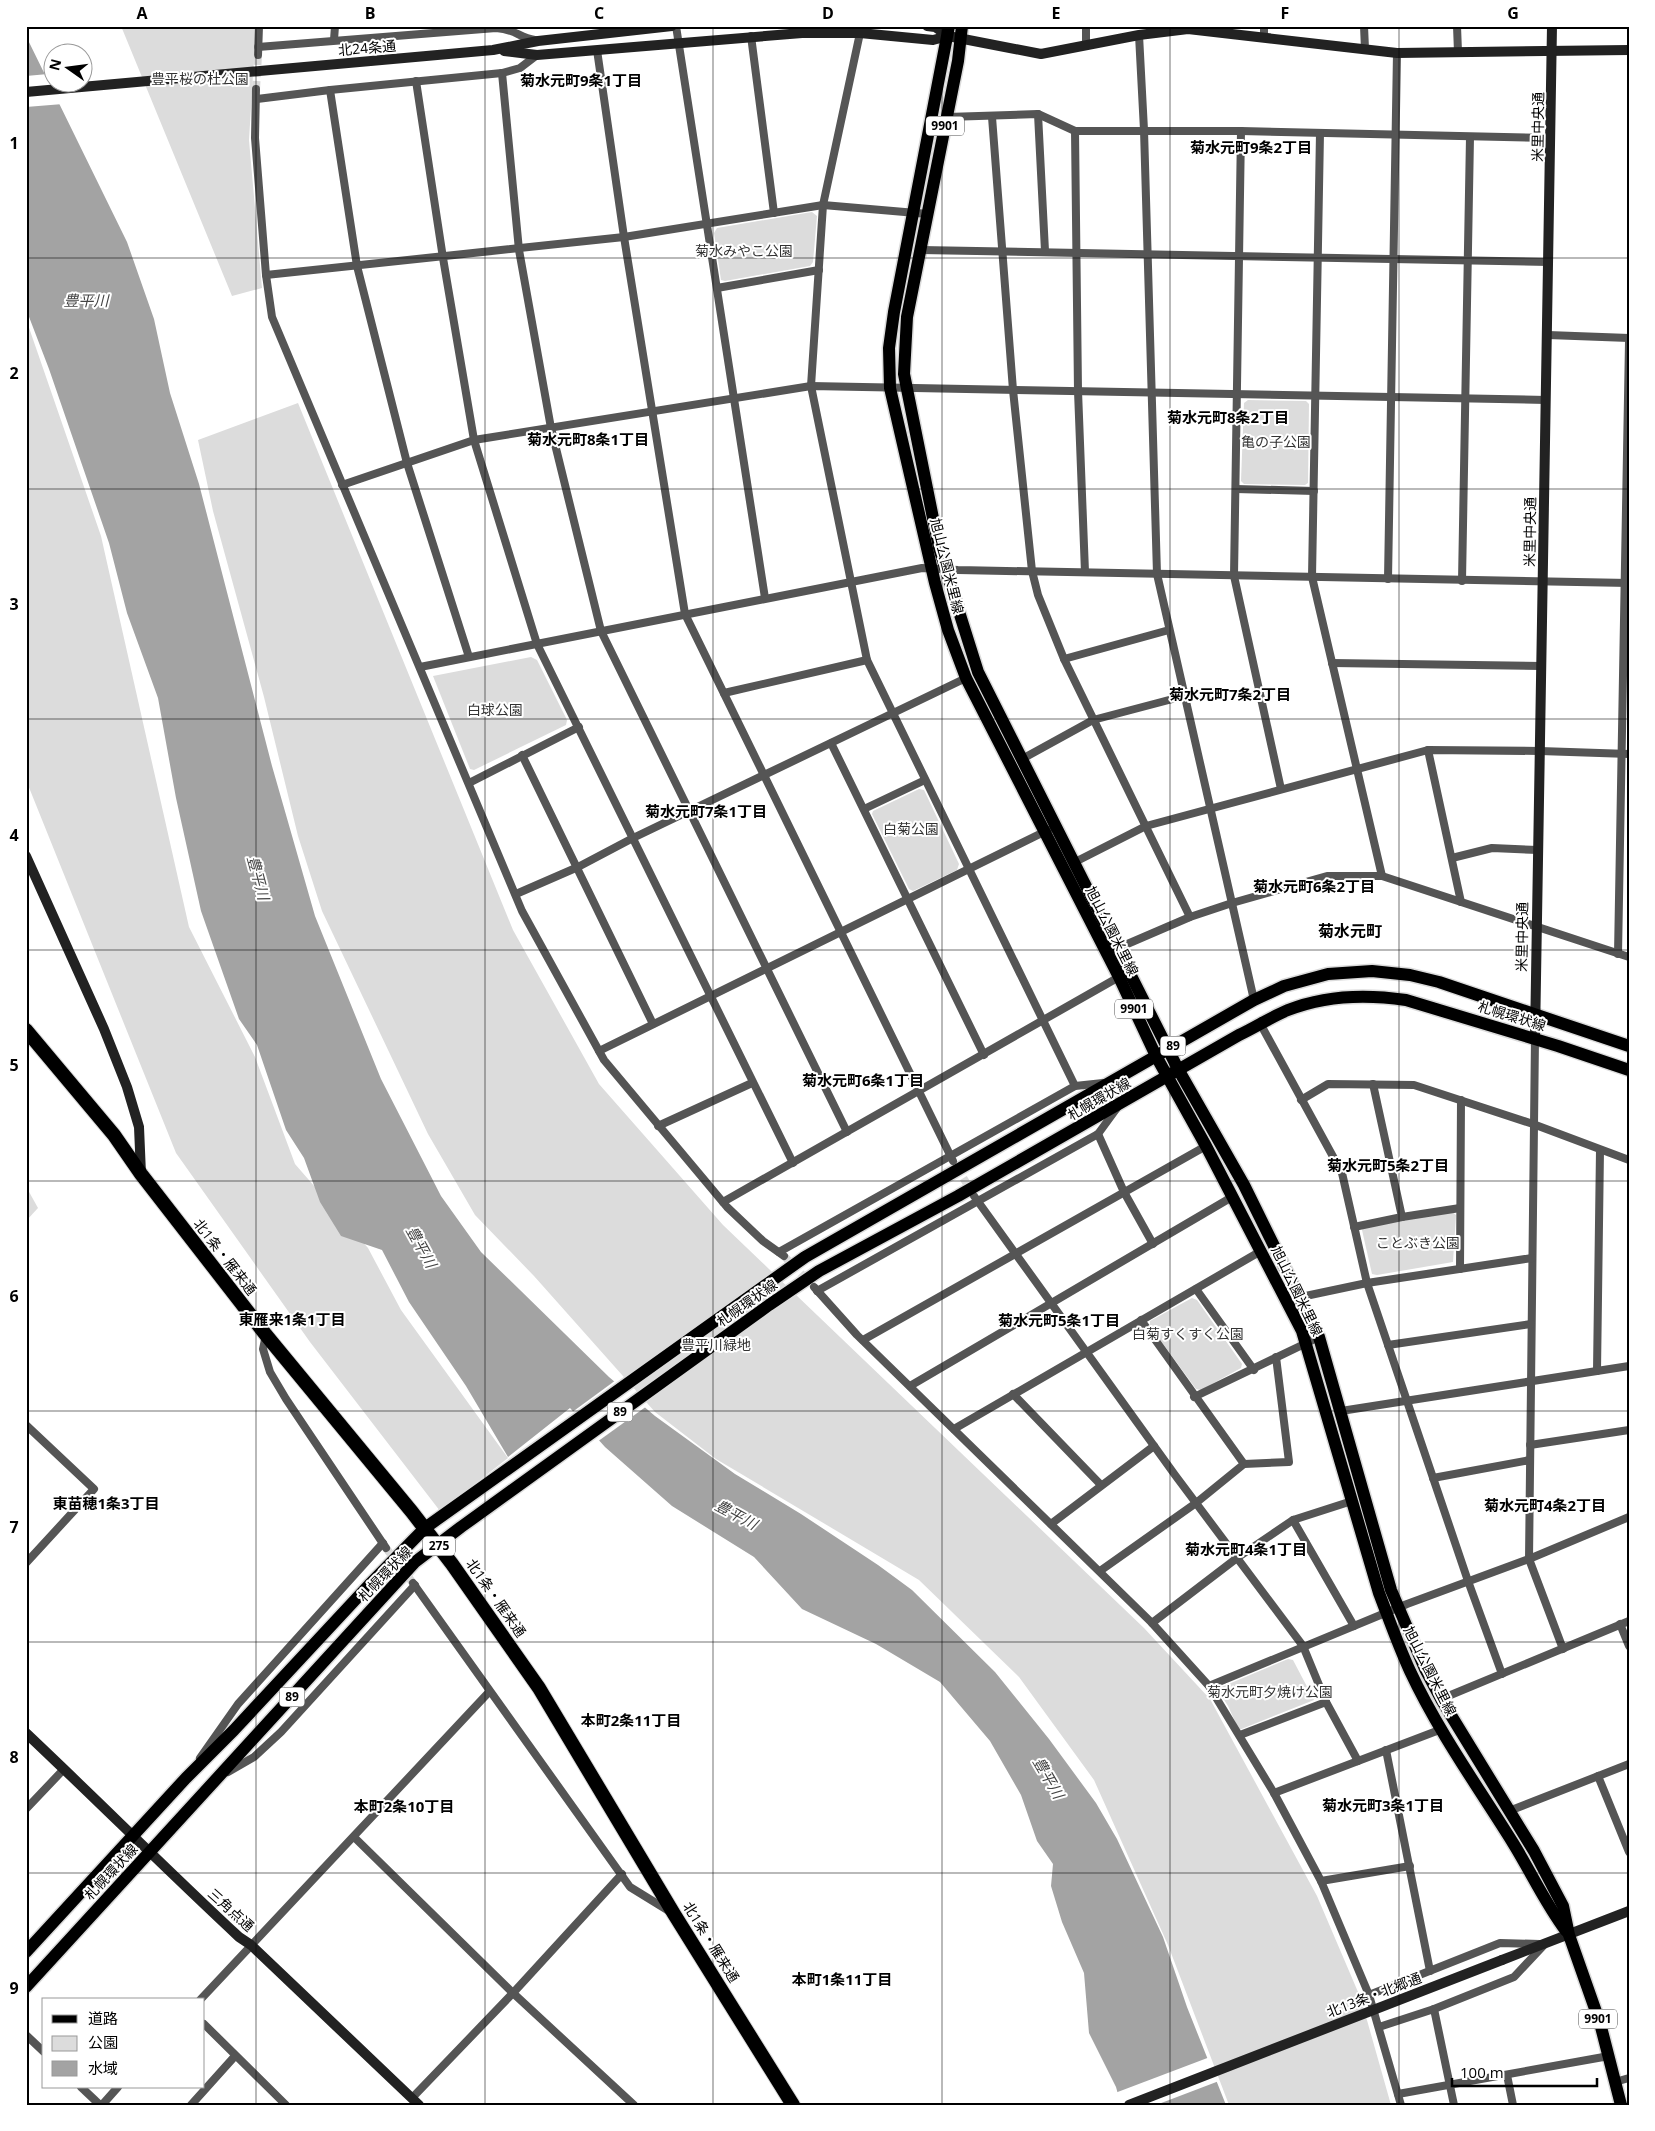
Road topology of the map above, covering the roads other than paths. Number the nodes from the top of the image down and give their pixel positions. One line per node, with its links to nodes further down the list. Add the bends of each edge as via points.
1 (259, 26): 22 (street, via 258,51)
2 (335, 26): 22 (street)
3 (412, 26): 19 (street)
4 (672, 26): 15 (street)
5 (676, 26): 24 (street)
6 (927, 26): 16 (street)
7 (1086, 26): 25 (street)
8 (1264, 26): 21 (street)
9 (1364, 26): 26 (street)
10 (1457, 26): 31 (street)
11 (1552, 26): 29 (street, 米里中央通)
12 (496, 27): 19 (street); 23 (street)
13 (826, 29): 14 (street); 17 (street)
14 (803, 30): 20 (street)
15 (593, 31): 23 (street); 28 (street)
16 (955, 32): 17 (street, via 933,40); 25 (street, via 1040,54); 41 (main road, 旭山公園米里線 / 9901, via 958,61); 51 (main road, 旭山公園米里線 / 9901)
17 (860, 33): 50 (street)
18 (1139, 35): 21 (street, via 1188,29); 25 (street); 43 (street)
19 (414, 36): 22 (street)
20 (752, 36): 24 (street); 52 (street)
21 (1264, 37): 26 (street)
22 (334, 40)
23 (538, 41): 27 (street)
24 (679, 43): 28 (street); 54 (street)
25 (1086, 46)
26 (1365, 49): 32 (street)
27 (493, 50): 33 (street); 38 (street, 北24条通)
28 (597, 50): 33 (street); 55 (street)
29 (1552, 50): 30 (street); 31 (street); 49 (street, 米里中央通)
30 (1629, 50)
31 (1458, 52): 32 (street)
32 (1397, 53): 47 (street)
33 (537, 54): 34 (street, via 520,68)
34 (502, 73): 35 (street); 56 (street)
35 (416, 81): 37 (street); 64 (street)
36 (256, 89): 39 (street)
37 (330, 90): 39 (street); 68 (street)
38 (26, 92)
39 (256, 99): 70 (street, via 254,138)
40 (1038, 114): 42 (street); 44 (street); 59 (street)
41 (947, 117): 42 (street); 53 (main road, 旭山公園米里線 / 9901)
42 (992, 117): 58 (street)
43 (1144, 130): 44 (street); 45 (street); 61 (street)
44 (1075, 131): 60 (street)
45 (1241, 131): 46 (street); 62 (street)
46 (1320, 133): 47 (street); 63 (street)
47 (1396, 135): 48 (street); 65 (street)
48 (1470, 137): 49 (street); 66 (street)
49 (1551, 138): 67 (street, 米里中央通)
50 (823, 205): 51 (street); 52 (street); 69 (street)
51 (914, 212): 53 (street); 75 (main road, 旭山公園米里線 / 9901, via 891,328)
52 (774, 213): 54 (street)
53 (928, 214): 57 (main road, 旭山公園米里線 / 9901)
54 (707, 224): 55 (street); 71 (street)
55 (624, 237): 56 (street); 86 (street)
56 (518, 250): 64 (street); 87 (street)
57 (921, 250): 58 (street); 76 (main road, 旭山公園米里線 / 9901, via 907,317)
58 (1003, 250): 59 (street); 77 (street)
59 (1045, 251): 60 (street)
60 (1077, 252): 61 (street); 78 (street)
61 (1146, 254): 62 (street); 79 (street)
62 (1239, 255): 63 (street); 80 (street)
63 (1316, 257): 65 (street); 81 (street)
64 (443, 258): 68 (street); 88 (street)
65 (1392, 259): 66 (street); 83 (street)
66 (1467, 261): 67 (street); 84 (street)
67 (1549, 262): 72 (street, 米里中央通)
68 (357, 266): 70 (street); 89 (street)
69 (819, 270): 71 (street); 74 (street)
70 (266, 275): 90 (street, via 272,317)
71 (717, 288): 82 (street)
72 (1548, 335): 73 (street); 85 (street, 米里中央通)
73 (1629, 340): 104 (street)
74 (811, 386): 75 (street); 82 (street); 102 (street)
75 (890, 388): 76 (street); 93 (main road, 旭山公園米里線 / 9901)
76 (905, 388): 77 (street); 94 (main road, 旭山公園米里線 / 9901)
77 (1013, 390): 78 (street); 95 (street)
78 (1078, 391): 79 (street); 96 (street)
79 (1150, 392): 80 (street); 97 (street)
80 (1238, 394): 81 (street); 91 (street)
81 (1316, 396): 83 (street); 92 (street)
82 (734, 398): 86 (street); 105 (street)
83 (1390, 398): 84 (street); 100 (street)
84 (1466, 398): 85 (street); 101 (street)
85 (1546, 400): 103 (street, 米里中央通)
86 (652, 411): 87 (street); 106 (street)
87 (552, 428): 88 (street); 108 (street)
88 (474, 440): 89 (street); 109 (street)
89 (407, 463): 90 (street); 110 (street)
90 (342, 485): 115 (street)
91 (1236, 489): 92 (street); 98 (street)
92 (1314, 491): 99 (street)
93 (931, 568): 94 (street); 102 (street); 116 (main road, 旭山公園米里線 / 9901, via 948,630)
94 (946, 569): 95 (street); 127 (main road, 旭山公園米里線 / 9901, via 978,672)
95 (1032, 571): 96 (street); 111 (street, via 1038,595)
96 (1085, 572): 97 (street)
97 (1157, 574): 98 (street); 107 (street)
98 (1234, 576): 99 (street); 132 (street)
99 (1312, 577): 100 (street); 113 (street)
100 (1388, 579): 101 (street)
101 (1462, 581): 103 (street)
102 (851, 582): 105 (street); 112 (street)
103 (1542, 583): 104 (street); 114 (street, 米里中央通)
104 (1627, 583): 125 (street)
105 (766, 598): 106 (street)
106 (685, 614): 108 (street); 117 (street)
107 (1169, 630): 111 (street); 118 (street)
108 (601, 631): 109 (street); 135 (street)
109 (537, 644): 110 (street); 121 (street)
110 (469, 657): 115 (street)
111 (1064, 659): 120 (street)
112 (867, 660): 117 (street); 119 (street)
113 (1332, 663): 114 (street); 128 (street)
114 (1542, 666): 124 (street, 米里中央通)
115 (420, 667): 131 (street)
116 (966, 678): 119 (street); 138 (main road, 旭山公園米里線 / 9901)
117 (724, 693): 129 (street)
118 (1184, 696): 120 (street); 133 (street)
119 (893, 713): 122 (street); 130 (street)
120 (1093, 720): 127 (street); 137 (street)
121 (579, 726): 126 (street); 139 (street)
122 (831, 743): 129 (street); 134 (street)
123 (1428, 750): 124 (street); 128 (street); 142 (street)
124 (1540, 751): 125 (street); 140 (street, 米里中央通)
125 (1625, 754): 155 (street)
126 (522, 755): 131 (street); 144 (street)
127 (1022, 759): 136 (main road, 旭山公園米里線 / 9901)
128 (1356, 768): 132 (street); 146 (street)
129 (764, 775): 135 (street); 153 (street)
130 (926, 780): 134 (street); 145 (street)
131 (470, 783): 147 (street)
132 (1281, 789): 133 (street)
133 (1210, 808): 137 (street); 150 (street)
134 (864, 809): 148 (street)
135 (688, 812): 139 (street); 157 (street)
136 (1056, 826): 138 (street); 143 (main road, 旭山公園米里線 / 9901)
137 (1146, 826): 143 (street); 151 (street)
138 (1044, 832): 145 (street); 158 (main road, 旭山公園米里線 / 9901)
139 (634, 838): 144 (street); 159 (street)
140 (1538, 850): 142 (street, via 1492,848); 152 (street, 米里中央通)
141 (26, 856): 191 (street, via 127,1087 139,1127)
142 (1452, 858): 149 (street)
143 (1074, 862): 154 (main road, 旭山公園米里線 / 9901)
144 (578, 867): 147 (street); 163 (street)
145 (969, 870): 148 (street); 162 (street)
146 (1382, 876): 149 (street); 150 (street, via 1327,876)
147 (516, 894): 169 (street, via 522,911)
148 (907, 899): 153 (street); 170 (street)
149 (1461, 902): 152 (street)
150 (1232, 903): 151 (street); 160 (street)
151 (1190, 917): 154 (street)
152 (1536, 926): 155 (street); 161 (street, 米里中央通)
153 (841, 932): 157 (street); 178 (street)
154 (1118, 948): 168 (main road, 旭山公園米里線 / 9901)
155 (1618, 954): 156 (street)
156 (1629, 957)
157 (766, 969): 159 (street); 184 (street)
158 (1119, 978): 162 (street); 171 (main road, 旭山公園米里線 / 9901)
159 (711, 996): 163 (street); 174 (street)
160 (1254, 1000): 161 (main road, 札幌環状線 / 89, via 1311,978 1372,971 1439,982); 168 (main road, 札幌環状線 / 89)
161 (1534, 1015): 166 (street, 米里中央通); 167 (main road, 札幌環状線 / 89)
162 (1043, 1021): 170 (street); 177 (street)
163 (653, 1024): 169 (street)
164 (1261, 1025): 166 (main road, 札幌環状線 / 89, via 1286,1011 1328,999 1387,997); 173 (main road, 札幌環状線 / 89); 179 (street)
165 (26, 1030): 191 (highway, 北1条・雁来通 / 275, via 114,1135)
166 (1535, 1038): 172 (main road, 札幌環状線 / 89); 182 (street)
167 (1629, 1046)
168 (1168, 1049): 171 (main road, 札幌環状線 / 89); 173 (main road, 旭山公園米里線 / 9901)
169 (599, 1051): 183 (street)
170 (984, 1055): 178 (street)
171 (1156, 1056): 173 (main road, 旭山公園米里線 / 9901); 175 (main road, 札幌環状線 / 89)
172 (1629, 1070)
173 (1172, 1073): 181 (main road, 札幌環状線 / 89); 186 (main road, 旭山公園米里線 / 9901); 206 (main road, 旭山公園米里線 / 9901, via 1244,1185)
174 (752, 1082): 183 (street); 190 (street)
175 (1114, 1082): 177 (street); 240 (main road, 札幌環状線 / 89, via 805,1256)
176 (1373, 1084): 179 (street, via 1328,1084); 180 (street, via 1414,1085); 197 (street)
177 (1075, 1086): 188 (street)
178 (919, 1092): 184 (street); 188 (street)
179 (1300, 1100): 198 (street, via 1342,1173)
180 (1461, 1100): 182 (street); 196 (street)
181 (1119, 1104): 185 (street); 241 (main road, 札幌環状線 / 89, via 819,1271)
182 (1533, 1124): 187 (street); 202 (street)
183 (658, 1126): 195 (street)
184 (847, 1132): 190 (street)
185 (1098, 1134): 192 (street); 194 (street)
186 (1206, 1146): 192 (street); 193 (main road, 旭山公園米里線 / 9901)
187 (1600, 1150): 189 (street); 219 (street)
188 (952, 1159): 195 (street, via 781,1254)
189 (1629, 1160)
190 (793, 1163): 195 (street)
191 (141, 1174): 210 (highway, 北1条・雁来通 / 275)
192 (1124, 1192): 199 (street); 201 (street)
193 (1232, 1197): 199 (street); 200 (main road, 旭山公園米里線 / 9901)
194 (976, 1199): 201 (street); 212 (street, via 816,1289)
195 (723, 1202)
196 (1460, 1208): 197 (street); 203 (street)
197 (1402, 1217): 198 (street)
198 (1354, 1227): 204 (street)
199 (1153, 1244): 207 (street)
200 (1261, 1251): 205 (street); 206 (main road, 旭山公園米里線 / 9901)
201 (1016, 1255): 207 (street); 212 (street)
202 (1532, 1258): 203 (street); 209 (street)
203 (1460, 1269): 204 (street)
204 (1367, 1283): 206 (street); 214 (street)
205 (1196, 1289): 208 (street); 218 (street)
206 (1293, 1299): 211 (main road, 旭山公園米里線 / 9901); 213 (main road, 旭山公園米里線 / 9901)
207 (1051, 1303): 215 (street); 221 (street)
208 (1140, 1320): 215 (street); 223 (street)
209 (1531, 1324): 214 (street); 220 (street)
210 (266, 1335): 240 (highway, 北1条・雁来通 / 275); 269 (street, via 263,1349 270,1372 384,1546 238,1704)
211 (1319, 1337): 213 (street); 225 (main road, 旭山公園米里線 / 9901)
212 (863, 1340): 221 (street)
213 (1306, 1343): 216 (street); 235 (main road, 旭山公園米里線 / 9901)
214 (1388, 1345): 224 (street)
215 (1086, 1351): 222 (street); 230 (street)
216 (1276, 1357): 218 (street); 232 (street, via 1290,1462)
217 (1629, 1366): 219 (street)
218 (1254, 1370): 223 (street)
219 (1597, 1371): 220 (street)
220 (1531, 1382): 224 (street); 229 (street)
221 (910, 1386): 227 (street)
222 (1013, 1394): 227 (street); 234 (street)
223 (1194, 1397): 232 (street)
224 (1407, 1401): 225 (street); 233 (street)
225 (1342, 1411): 247 (main road, 旭山公園米里線 / 9901, via 1391,1590)
226 (26, 1425): 244 (street, via 94,1489)
227 (954, 1429): 239 (street)
228 (1629, 1430): 229 (street)
229 (1530, 1445): 231 (street)
230 (1154, 1446): 234 (street); 236 (street)
231 (1530, 1460): 233 (street); 243 (street)
232 (1244, 1464): 236 (street)
233 (1433, 1478): 246 (street)
234 (1101, 1485): 239 (street)
235 (1352, 1501): 238 (street); 247 (main road, 旭山公園米里線 / 9901, via 1379,1593)
236 (1196, 1502): 242 (street); 245 (street)
237 (1629, 1517): 243 (street)
238 (1293, 1520): 242 (street); 251 (street)
239 (1051, 1524): 245 (street)
240 (425, 1528): 241 (highway, 北1条・雁来通 / 275); 269 (main road, 札幌環状線 / 89)
241 (437, 1544): 267 (main road, 札幌環状線 / 89, via 415,1562); 281 (highway, 北1条・雁来通 / 275, via 539,1688)
242 (1238, 1558): 249 (street); 252 (street)
243 (1529, 1559): 246 (street); 254 (street)
244 (26, 1562)
245 (1100, 1571): 249 (street)
246 (1468, 1581): 247 (street); 255 (street)
247 (1392, 1611): 251 (street); 258 (main road, 旭山公園米里線 / 9901); 260 (main road, 旭山公園米里線 / 9901, via 1389,1624)
248 (1629, 1621): 250 (street)
249 (1152, 1623): 256 (street)
250 (1620, 1624): 253 (street); 254 (street)
251 (1354, 1626): 252 (street)
252 (1302, 1646): 256 (street); 259 (street)
253 (1629, 1646)
254 (1563, 1649): 255 (street)
255 (1502, 1674): 258 (street)
256 (1208, 1686): 262 (street)
257 (490, 1692): 267 (street, via 414,1584 280,1732 254,1757); 274 (street); 278 (street)
258 (1441, 1699): 272 (main road, 旭山公園米里線 / 9901)
259 (1326, 1702): 262 (street); 264 (street)
260 (1442, 1728): 263 (street); 282 (main road, 旭山公園米里線 / 9901)
261 (26, 1733): 266 (street, 三角点通)
262 (1240, 1735): 270 (street)
263 (1386, 1750): 264 (street); 277 (street)
264 (1358, 1761): 270 (street)
265 (1629, 1764): 268 (street)
266 (64, 1768): 271 (street); 273 (street, 三角点通)
267 (221, 1776): 276 (main road, 札幌環状線 / 89)
268 (1598, 1776): 272 (street); 275 (street)
269 (186, 1778): 273 (main road, 札幌環状線 / 89)
270 (1274, 1793): 279 (street)
271 (26, 1809)
272 (1509, 1811): 282 (main road, 旭山公園米里線 / 9901, via 1563,1906)
273 (133, 1834): 276 (street, 三角点通); 285 (main road, 札幌環状線 / 89, via 114,1859)
274 (354, 1837): 284 (street); 288 (street)
275 (1629, 1852)
276 (149, 1853): 284 (street, 三角点通); 287 (main road, 札幌環状線 / 89)
277 (1410, 1866): 279 (street); 286 (street)
278 (622, 1874): 281 (street, via 630,1887); 288 (street)
279 (1321, 1881): 289 (street)
280 (1629, 1912): 282 (street, 北13条・北郷通)
281 (674, 1914): 310 (highway, 北1条・雁来通 / 275)
282 (1569, 1935): 283 (street, 北13条・北郷通); 297 (main road, 旭山公園米里線 / 9901)
283 (1545, 1944): 286 (street, via 1500,1943); 291 (street, via 1514,1977); 311 (street, 北13条・北郷通, bridge)
284 (250, 1945): 290 (street); 305 (street, 三角点通)
285 (26, 1952)
286 (1430, 1971): 289 (street)
287 (26, 1987)
288 (513, 1993): 305 (street); 309 (street)
289 (1369, 1995): 293 (street)
290 (202, 1998)
291 (1434, 2009): 293 (street); 301 (street)
292 (205, 2025): 296 (street)
293 (1379, 2027): 304 (street)
294 (26, 2036): 295 (street)
295 (42, 2050)
296 (235, 2056): 306 (street); 308 (street)
297 (1609, 2056): 298 (street); 300 (main road, 旭山公園米里線 / 9901)
298 (1507, 2075): 301 (street); 314 (street)
299 (1629, 2078): 300 (street)
300 (1615, 2082): 315 (main road, 旭山公園米里線 / 9901)
301 (1451, 2084): 304 (street); 313 (street)
302 (82, 2088): 307 (street)
303 (117, 2088): 307 (street)
304 (1398, 2094): 312 (street)
305 (416, 2101)
306 (280, 2103)
307 (101, 2105)
308 (191, 2105)
309 (634, 2105)
310 (793, 2105)
311 (1129, 2105)
312 (1400, 2105)
313 (1454, 2105)
314 (1513, 2105)
315 (1620, 2105)

